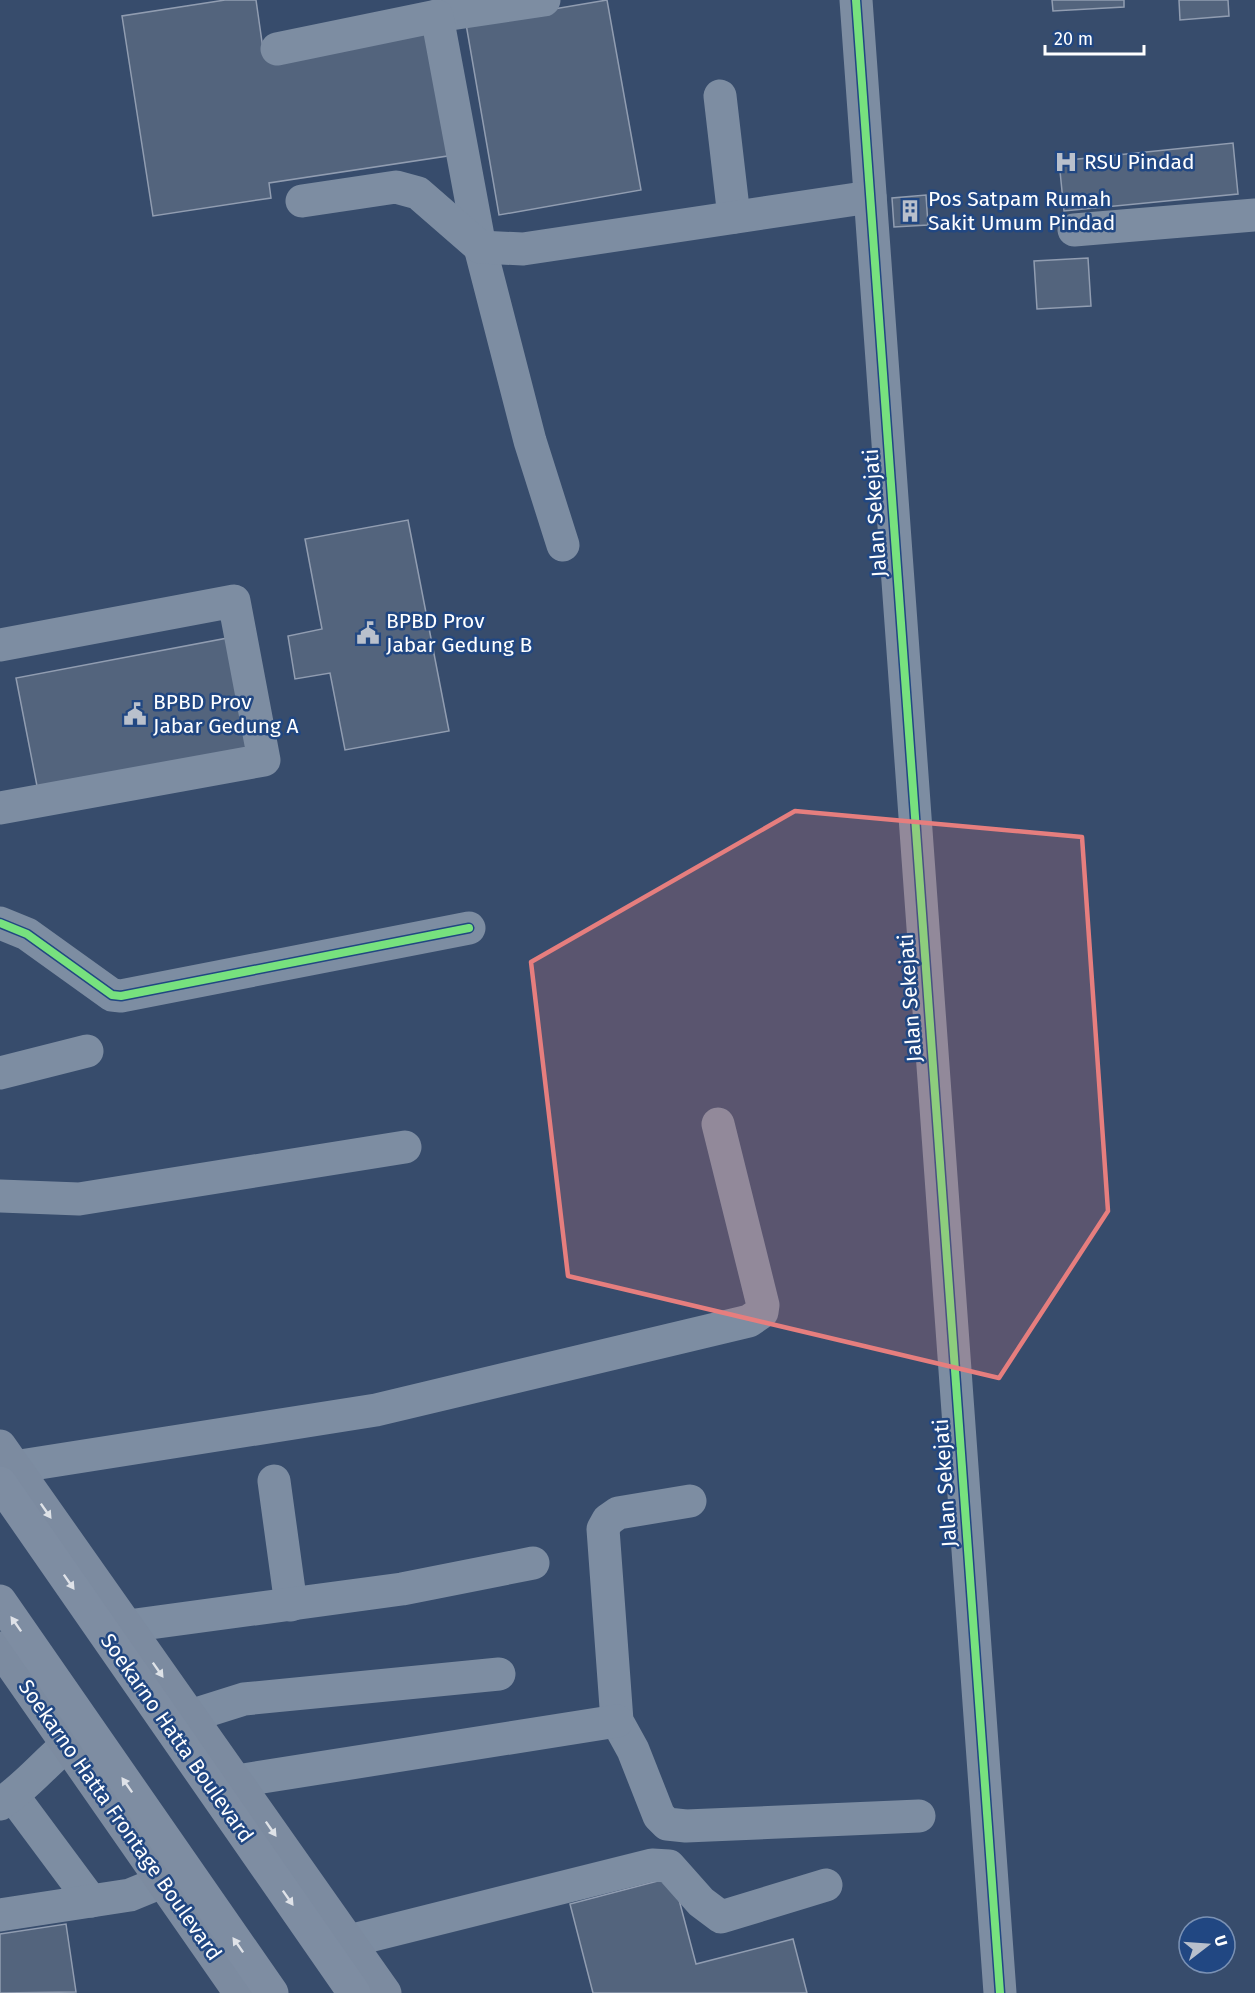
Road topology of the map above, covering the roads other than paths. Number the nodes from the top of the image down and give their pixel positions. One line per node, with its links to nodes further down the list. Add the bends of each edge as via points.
1 (544, 0): 3 (street)
2 (856, 0): 6 (street, Jalan Sekejati)
3 (437, 16): 4 (street); 11 (street)
4 (276, 49)
5 (720, 96): 9 (street)
6 (870, 197): 9 (street); 46 (street, Jalan Sekejati)
7 (302, 201): 11 (street, via 396,187 418,193)
8 (1255, 215): 10 (street)
9 (734, 217): 11 (street, via 523,249)
10 (1074, 230)
11 (480, 247): 12 (street, via 530,441)
12 (563, 545)
13 (0, 645): 14 (street, via 234,601 264,760)
14 (0, 808)
15 (0, 923): 16 (street, via 27,934 115,996)
16 (469, 928)
17 (87, 1051): 18 (street)
18 (0, 1073)
19 (718, 1124): 22 (street, via 763,1305 762,1312 749,1321 376,1410)
20 (405, 1148): 21 (street, via 79,1199)
21 (0, 1196)
22 (5, 1465): 28 (main road, one-way to 28); 44 (highway, Soekarno Hatta Boulevard, one-way to 44)
23 (274, 1481): 27 (street)
24 (690, 1501): 32 (street, via 618,1514 604,1524)
25 (533, 1563): 27 (street, via 402,1589)
26 (0, 1601): 43 (highway, one-way to 26)
27 (291, 1605): 28 (street)
28 (128, 1626): 31 (main road, one-way to 31)
29 (3, 1657): 33 (main road, Soekarno Hatta Frontage Boulevard)
30 (500, 1674): 31 (street, via 244,1699)
31 (190, 1716): 34 (main road)
32 (617, 1721): 34 (street); 36 (street, via 659,1816 667,1824)
33 (67, 1745): 35 (street); 37 (main road, Soekarno Hatta Frontage Boulevard)
34 (237, 1781): 41 (main road, one-way to 41)
35 (7, 1800): 39 (street)
36 (919, 1816)
37 (164, 1881): 39 (street, via 130,1895); 42 (main road, Soekarno Hatta Frontage Boulevard)
38 (826, 1885): 41 (street, via 721,1917 701,1902 669,1866 652,1865)
39 (91, 1901): 40 (street)
40 (0, 1915)
41 (349, 1941): 45 (main road)
42 (240, 1993)
43 (272, 1993)
44 (354, 1993)
45 (385, 1993)
46 (1000, 1993)

